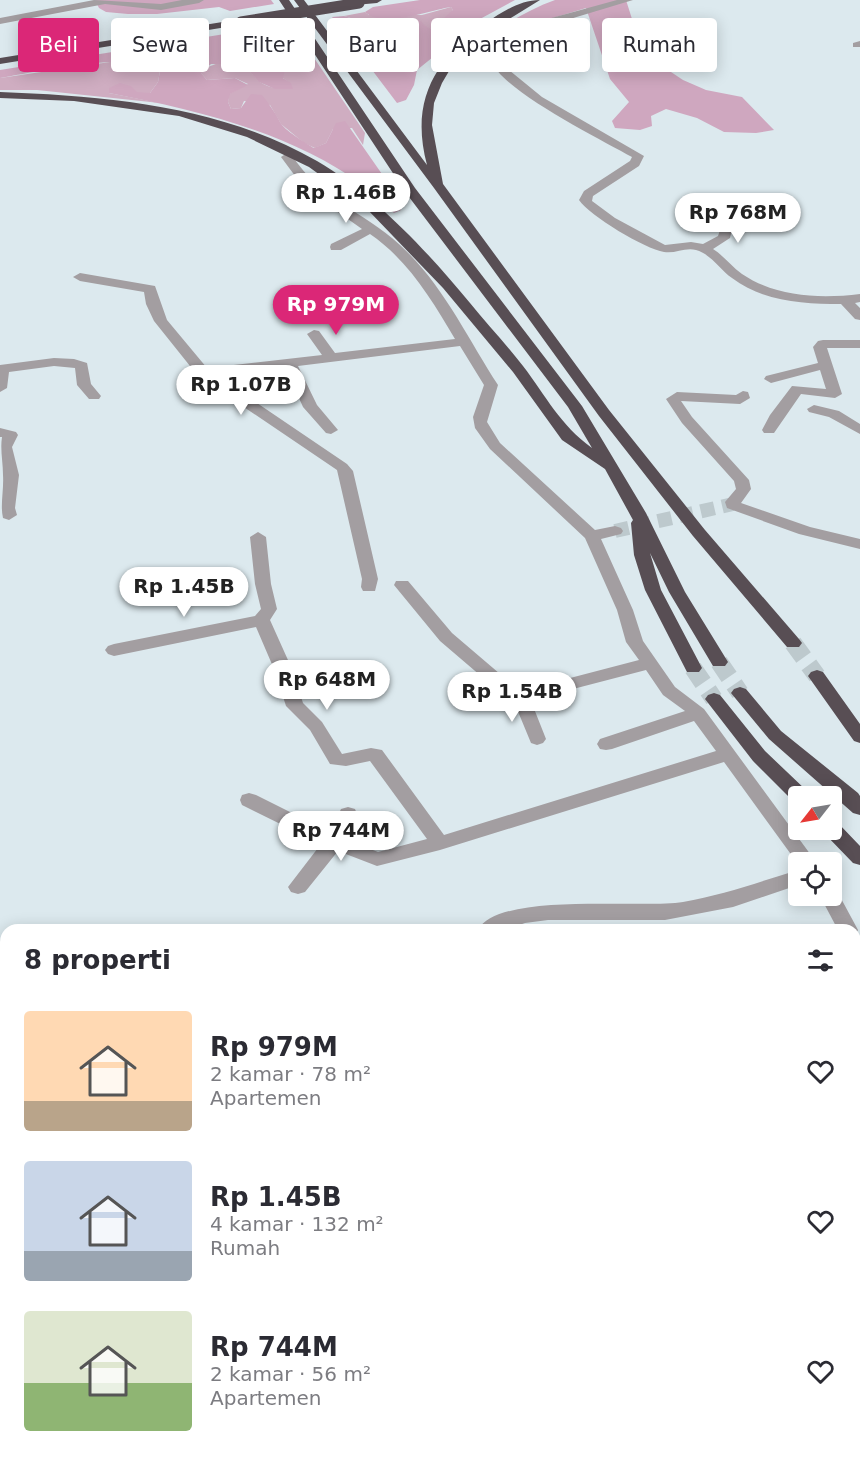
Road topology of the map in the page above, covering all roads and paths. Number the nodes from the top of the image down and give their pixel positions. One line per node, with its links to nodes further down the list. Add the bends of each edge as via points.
1 (199, 0): 8 (street, via 161,7 111,0)
2 (284, 0): 45 (highway, via 410,190 575,406)
3 (299, 0): 19 (highway)
4 (326, 0): 10 (highway)
5 (377, 0): 10 (highway, bridge)
6 (535, 0): 19 (highway, via 494,22 447,64 429,100 426,121)
7 (628, 0): 9 (street)
8 (79, 2): 12 (street)
9 (561, 17): 11 (street); 23 (street, via 576,30 573,36 500,56 496,61 499,68 538,99 638,156 635,163 588,194 588,204 662,248 670,250 687,244)
10 (239, 18)
11 (557, 18)
12 (0, 21)
13 (221, 21): 15 (highway)
14 (221, 21): 16 (highway)
15 (0, 52)
16 (0, 61)
17 (0, 96): 45 (highway, via 74,98 182,113 251,135 313,164 354,192 402,238 448,285 519,369 567,437)
18 (287, 157): 21 (street, via 291,167 327,202)
19 (438, 185): 55 (highway, via 604,412)
20 (722, 217): 23 (street, via 724,238)
21 (371, 229): 22 (street); 29 (street, via 397,249 418,273)
22 (336, 247)
23 (705, 248): 26 (street, via 738,276 783,298)
24 (80, 277): 35 (street, via 150,289 161,321)
25 (860, 298): 26 (street)
26 (845, 300): 27 (street)
27 (860, 316)
28 (314, 333): 31 (street)
29 (462, 342): 31 (street); 49 (street, via 491,385 478,417 483,432)
30 (860, 344): 33 (street, via 823,344 820,349)
31 (332, 358): 32 (street)
32 (290, 363): 35 (street); 41 (street, via 310,408)
33 (825, 365): 36 (street); 42 (street, via 835,394 798,389)
34 (1, 369): 37 (street); 38 (street, via 78,364 82,366 86,388)
35 (203, 373): 53 (street, via 345,471)
36 (771, 379)
37 (0, 388)
38 (94, 396)
39 (739, 397): 51 (street, via 677,396 673,401 744,484 733,505 805,531)
40 (814, 410): 43 (street, via 834,414)
41 (331, 430)
42 (769, 430)
43 (860, 430)
44 (2, 442): 47 (street, via 11,475)
45 (613, 469): 46 (highway)
46 (638, 513): 57 (highway, via 677,592); 59 (highway, via 642,555 653,590)
47 (9, 515)
48 (615, 531): 49 (street)
49 (592, 536): 58 (street, via 635,642)
50 (258, 537): 54 (street, via 269,609)
51 (860, 544)
52 (402, 585): 61 (street, via 446,637 508,690)
53 (369, 587)
54 (261, 620): 56 (street); 75 (street, via 295,706 316,726 336,759 376,755)
55 (792, 643)
56 (114, 650)
57 (719, 662)
58 (651, 663): 61 (street, via 550,689 539,684); 64 (street, via 669,692)
59 (693, 668)
60 (817, 676): 65 (highway)
61 (519, 693): 66 (street)
62 (740, 693): 71 (highway, via 776,735)
63 (714, 699): 69 (highway, via 759,756)
64 (698, 713): 67 (street); 68 (street)
65 (860, 737)
66 (537, 739)
67 (606, 744)
68 (728, 754): 75 (street); 76 (street)
69 (790, 786)
70 (249, 800): 74 (street)
71 (860, 808)
72 (348, 814): 74 (street)
73 (842, 839): 77 (highway)
74 (334, 842): 75 (street, via 377,859); 79 (street)
75 (441, 843)
76 (800, 852)
77 (860, 858)
78 (788, 881): 81 (street, via 731,901 663,912)
79 (298, 887)
80 (835, 906): 83 (street)
81 (529, 922): 82 (street, via 524,913)
82 (496, 924)
83 (845, 924)

